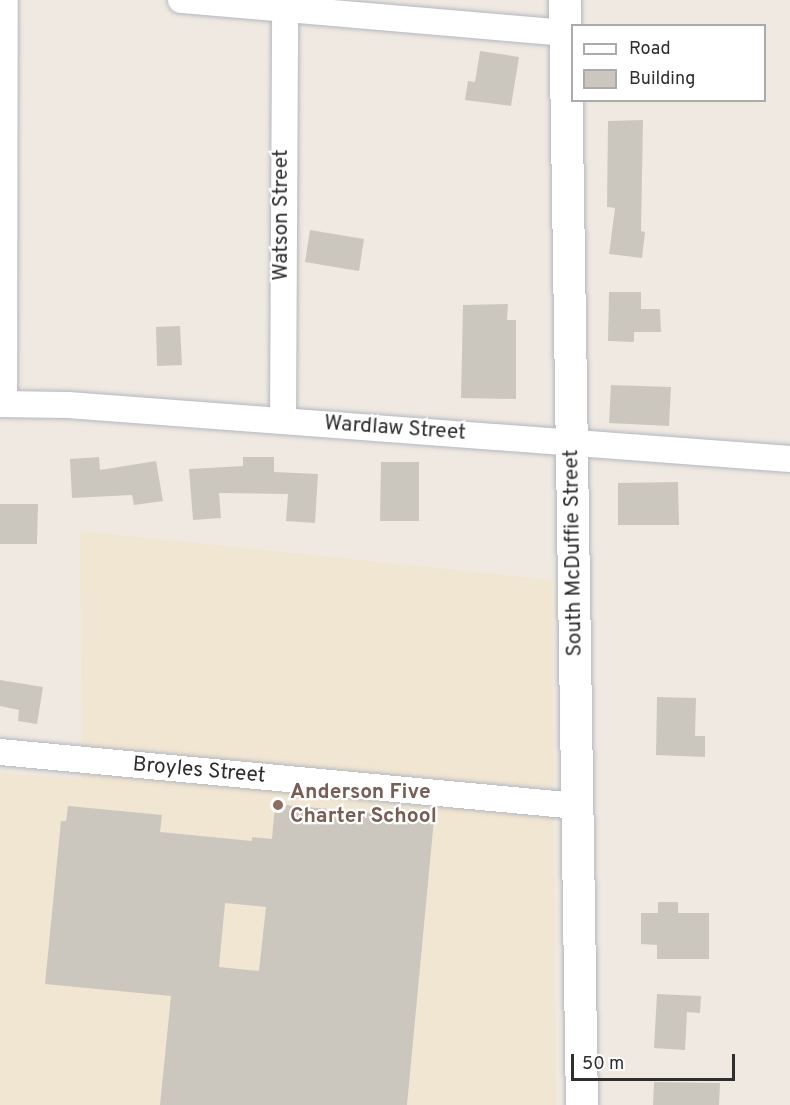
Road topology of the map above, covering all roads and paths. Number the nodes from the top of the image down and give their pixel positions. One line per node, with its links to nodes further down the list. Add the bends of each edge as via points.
1 (5, 0): 6 (street)
2 (181, 0): 4 (street)
3 (565, 0): 5 (street, South McDuffie Street)
4 (285, 9): 5 (street); 7 (street, Watson Street)
5 (566, 33): 8 (street, South McDuffie Street)
6 (2, 404): 7 (street, Wardlaw Street)
7 (283, 421): 8 (street, Wardlaw Street)
8 (572, 445): 9 (street, Wardlaw Street); 11 (street, South McDuffie Street)
9 (790, 459)
10 (0, 752): 11 (street, Broyles Street)
11 (577, 806): 12 (street, South McDuffie Street)
12 (582, 1105)

